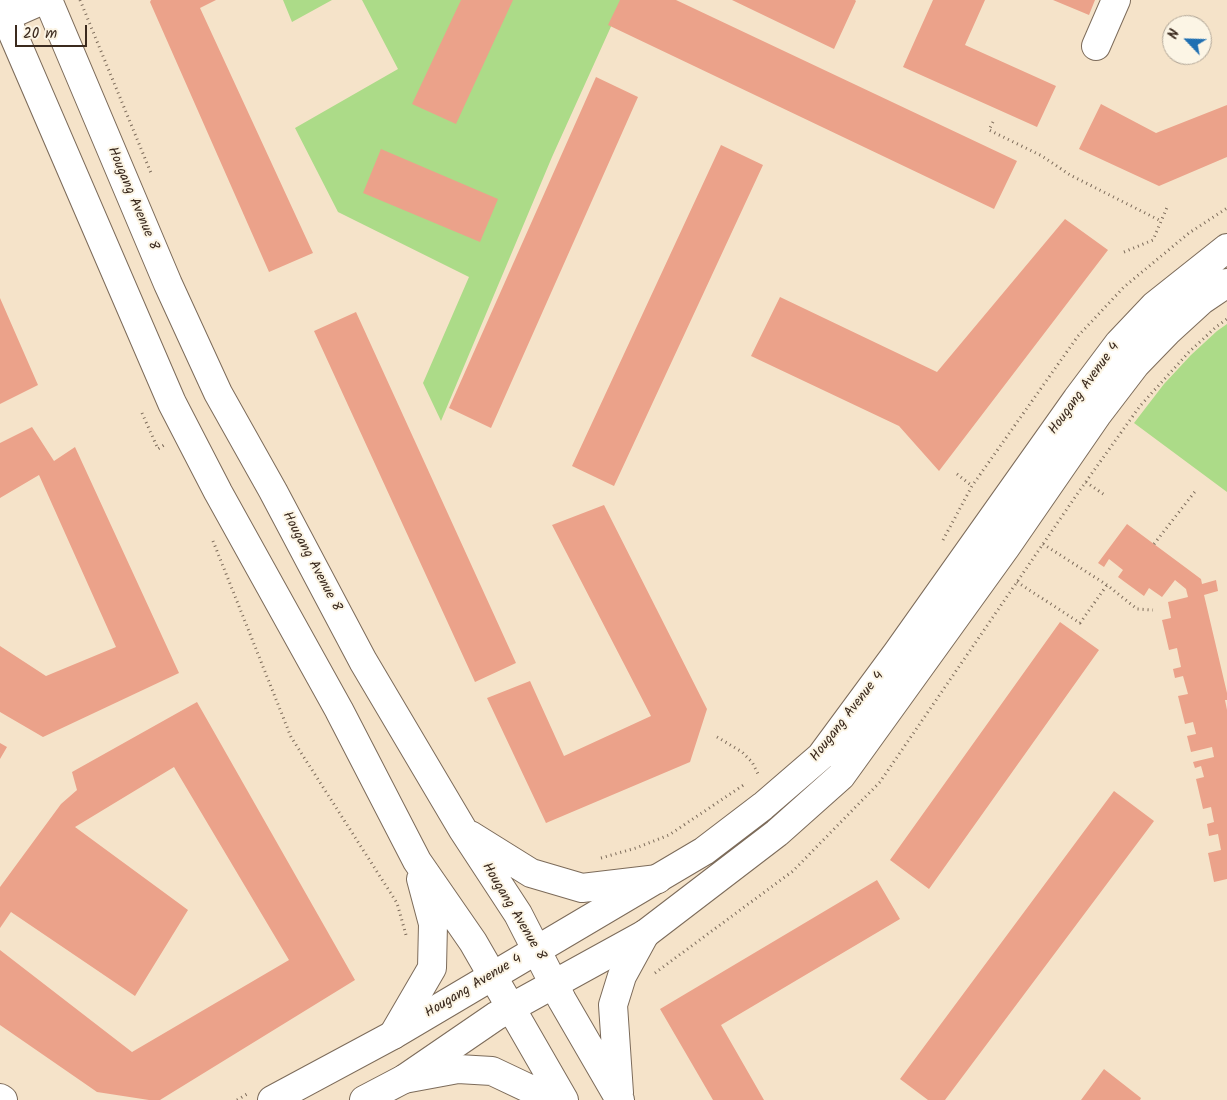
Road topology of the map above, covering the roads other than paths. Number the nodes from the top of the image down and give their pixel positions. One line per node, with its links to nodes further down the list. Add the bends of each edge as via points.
1 (43, 0): 4 (main road)
2 (48, 0): 11 (main road, Hougang Avenue 8, via 218,392 363,661)
3 (1116, 0): 5 (main road)
4 (2, 13): 12 (main road, via 172,403)
5 (1096, 46)
6 (1227, 248): 8 (main road, Hougang Avenue 4, via 1154,306 1119,343)
7 (1227, 283): 8 (main road, Hougang Avenue 4, via 1202,300)
8 (1087, 407): 9 (main road, Hougang Avenue 4); 10 (main road, Hougang Avenue 4)
9 (983, 531): 10 (main road); 13 (main road, Hougang Avenue 4, via 821,756 704,851)
10 (1006, 547): 14 (main road, Hougang Avenue 4, via 841,776 777,834)
11 (463, 830): 13 (main road, via 531,873 582,888); 15 (main road, Hougang Avenue 8, via 518,914)
12 (417, 861): 16 (main road); 19 (main road, via 433,924 432,968)
13 (658, 879): 15 (main road, Hougang Avenue 4)
14 (645, 934): 17 (main road, Hougang Avenue 4); 25 (main road, via 622,976 613,1005)
15 (536, 950): 16 (main road, Hougang Avenue 4); 17 (main road, Hougang Avenue 8)
16 (493, 977): 18 (main road); 19 (main road, Hougang Avenue 4)
17 (554, 985): 18 (main road, Hougang Avenue 4); 25 (main road, Hougang Avenue 8)
18 (511, 1007): 20 (main road, Hougang Avenue 4); 24 (main road)
19 (393, 1036): 21 (main road, Hougang Avenue 4)
20 (404, 1079): 22 (main road, Hougang Avenue 4); 23 (main road, via 458,1070 492,1072 530,1089)
21 (263, 1095)
22 (364, 1100)
23 (544, 1100)
24 (564, 1100)
25 (620, 1100)

